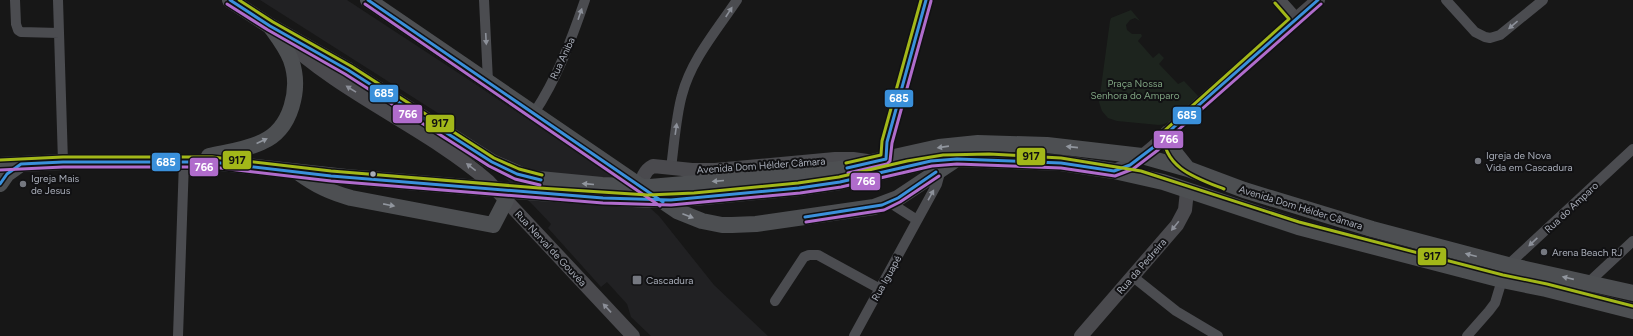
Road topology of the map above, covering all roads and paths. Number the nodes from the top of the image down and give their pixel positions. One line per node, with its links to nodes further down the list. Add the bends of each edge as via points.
1 (15, 0): 15 (street, via 18,30)
2 (58, 0): 15 (street)
3 (230, 0): 14 (main road)
4 (368, 0): 16 (main road)
5 (484, 0): 16 (street, one-way to 16)
6 (585, 0): 17 (street, Rua Aniba, one-way to 6, via 572,38)
7 (736, 0): 27 (street, one-way to 7, via 681,96 696,63)
8 (926, 0): 22 (main road)
9 (1279, 0): 13 (street)
10 (1318, 0): 13 (main road)
11 (1446, 0): 12 (street, one-way to 11, via 1500,36 1490,38 1475,32)
12 (1543, 0)
13 (1296, 19): 18 (main road)
14 (270, 26): 24 (main road, one-way to 14, via 263,142 283,124 294,102 294,71 287,51); 32 (main road, one-way to 14, bridge, via 650,187 529,178 492,162 348,70); 36 (main road, Rua Nerval de Gouvêa, one-way to 14, via 488,181 455,154 324,72)
15 (59, 33): 23 (street)
16 (488, 81): 17 (main road)
17 (534, 113): 34 (main road)
18 (1168, 133): 20 (main road); 29 (main road, via 1170,148)
19 (1633, 149): 40 (street, Rua do Amparo, one-way to 40)
20 (1142, 156): 22 (main road, Avenida Dom Hélder Câmara, one-way to 22, via 1047,145 978,143 939,147); 29 (main road, Avenida Dom Hélder Câmara); 30 (main road, via 1130,165)
21 (957, 159): 28 (main road); 30 (main road, Avenida Dom Hélder Câmara, via 1061,163); 32 (main road, Avenida Dom Hélder Câmara, via 932,161 840,182)
22 (880, 161): 27 (main road, Avenida Dom Hélder Câmara, via 841,159 715,170); 32 (main road, Avenida Dom Hélder Câmara)
23 (62, 162): 24 (main road); 25 (main road)
24 (184, 162): 31 (main road, via 239,164); 48 (street)
25 (21, 164): 26 (main road); 33 (main road, via 7,174)
26 (0, 165)
27 (671, 168): 34 (main road, Avenida Dom Hélder Câmara, via 650,168 642,179)
28 (941, 169): 37 (main road); 38 (street, Rua Iguapé, one-way to 28, via 937,184)
29 (1188, 169): 40 (main road, Avenida Dom Hélder Câmara, one-way to 29, via 1372,229 1244,190)
30 (1114, 171): 35 (main road, Avenida Dom Hélder Câmara)
31 (298, 172): 32 (main road, bridge, via 648,200 694,198); 36 (main road, one-way to 36, via 329,191 351,198 493,225)
32 (799, 181)
33 (0, 184)
34 (643, 188): 37 (main road, one-way to 37, via 686,216 722,225 756,224 874,207)
35 (1187, 191): 41 (main road, Rua da Pedreira, one-way to 41, via 1182,216); 42 (main road, Avenida Dom Hélder Câmara, via 1298,227)
36 (506, 200): 49 (main road, Rua Nerval de Gouvêa, one-way to 36)
37 (889, 202): 38 (street)
38 (917, 220): 44 (street, Rua Iguapé)
39 (1633, 241): 43 (street)
40 (1508, 265): 43 (main road, Avenida Dom Hélder Câmara, one-way to 40)
41 (1132, 276): 51 (main road, Rua da Pedreira); 52 (street, via 1176,311)
42 (1502, 280): 47 (main road, Avenida Dom Hélder Câmara); 53 (street, via 1495,303)
43 (1588, 283): 45 (main road, Avenida Dom Hélder Câmara)
44 (880, 289): 46 (street, via 818,255 809,255 804,257); 50 (street, Rua Iguapé)
45 (1633, 293)
46 (775, 301)
47 (1633, 312)
48 (178, 336)
49 (633, 336)
50 (854, 336)
51 (1081, 336)
52 (1218, 336)
53 (1468, 336)

